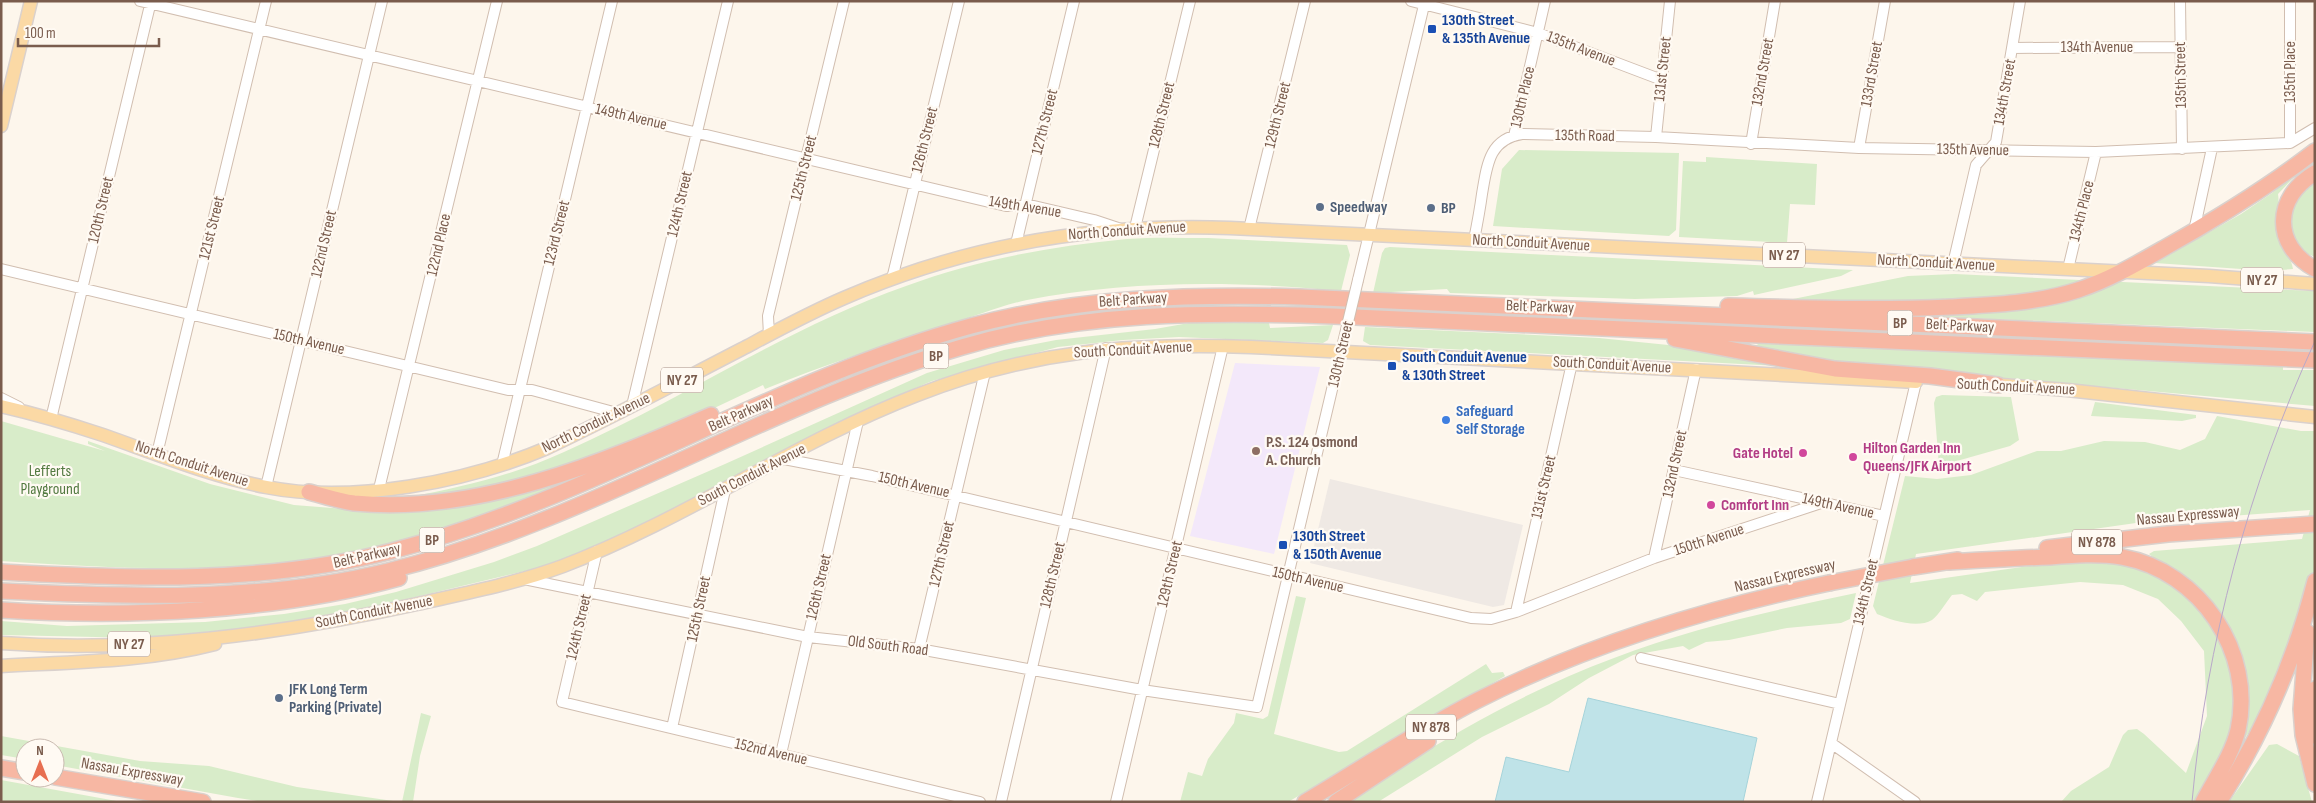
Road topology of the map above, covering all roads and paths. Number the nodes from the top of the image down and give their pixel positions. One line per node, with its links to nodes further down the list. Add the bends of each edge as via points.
1 (31, 1): 30 (main road)
2 (266, 1): 22 (street, 121st Street)
3 (382, 1): 26 (street, 122nd Street)
4 (497, 1): 28 (street, 122nd Place)
5 (612, 1): 29 (street, 123rd Street)
6 (728, 1): 32 (street, 124th Street)
7 (844, 1): 43 (street, 125th Street)
8 (959, 1): 45 (street, 126th Street)
9 (1074, 1): 46 (street, 127th Street)
10 (1190, 1): 47 (street, 128th Street)
11 (1306, 1): 49 (street, 129th Street)
12 (1411, 1): 21 (street, 135th Avenue)
13 (1546, 1): 23 (street, 130th Place)
14 (1670, 1): 27 (street, 131st Street)
15 (1775, 1): 36 (street, 132nd Street)
16 (1884, 1): 37 (street, 133rd Street)
17 (2020, 1): 25 (street, 134th Street)
18 (2180, 1): 24 (street, 135th Street)
19 (2290, 1): 35 (street, 135th Place)
20 (147, 2): 22 (street, 149th Avenue); 61 (street, 120th Street)
21 (1425, 3): 23 (street, 135th Avenue); 51 (street, 130th Street)
22 (260, 29): 26 (street, 149th Avenue); 63 (street, 121st Street)
23 (1538, 33): 27 (street, 135th Avenue); 33 (street, 130th Place)
24 (2181, 47): 25 (street, 134th Avenue); 39 (street, 135th Street)
25 (2012, 48): 40 (street, 134th Street, via 1996,142)
26 (369, 55): 28 (street, 149th Avenue); 66 (street, 122nd Street)
27 (1662, 80): 34 (street, 131st Street)
28 (478, 81): 29 (street, 149th Avenue); 73 (street, 122nd Place)
29 (587, 107): 32 (street, 149th Avenue); 79 (street, 123rd Street)
30 (1, 126)
31 (2315, 128): 35 (street)
32 (697, 132): 43 (street, 149th Avenue); 82 (street, 124th Street)
33 (1514, 136): 34 (street, 135th Road); 52 (street, 130th Place, via 1502,141 1489,159)
34 (1656, 137): 36 (street, 135th Avenue)
35 (2290, 143): 38 (street, 135th Avenue)
36 (1750, 144): 37 (street, 135th Avenue)
37 (1859, 148): 40 (street, 135th Avenue)
38 (2212, 148): 39 (street, 135th Avenue); 50 (street)
39 (2182, 149): 42 (street, 135th Avenue)
40 (1987, 151): 42 (street, 135th Avenue); 54 (street, 134th Street, via 1976,165)
41 (2315, 151): 50 (highway, via 2274,183)
42 (2096, 152): 56 (street, 134th Place)
43 (807, 158): 45 (street, 149th Avenue); 65 (street, 125th Street, via 768,316)
44 (2315, 173): 57 (highway, via 2294,189 2284,217 2290,245)
45 (914, 184): 46 (street, 149th Avenue, via 1006,206); 59 (street, 126th Street)
46 (1025, 206): 48 (street, 149th Avenue); 53 (street, 127th Street)
47 (1135, 228): 48 (main road, North Conduit Avenue / NY 27); 49 (main road, North Conduit Avenue / NY 27)
48 (1121, 229): 53 (main road, North Conduit Avenue / NY 27, via 1068,234)
49 (1249, 229): 51 (main road, North Conduit Avenue / NY 27)
50 (2194, 231): 58 (highway)
51 (1368, 236): 52 (main road, North Conduit Avenue / NY 27); 70 (street, 130th Street, bridge)
52 (1474, 240): 54 (main road, North Conduit Avenue / NY 27)
53 (1016, 244): 59 (main road, North Conduit Avenue / NY 27, via 955,258)
54 (1953, 264): 56 (main road, North Conduit Avenue / NY 27)
55 (1, 269): 61 (street, 150th Avenue)
56 (2068, 269): 58 (main road, North Conduit Avenue / NY 27)
57 (2315, 269)
58 (2121, 272): 60 (main road, North Conduit Avenue / NY 27); 62 (highway, via 2078,290 2040,299 1958,306 1838,309 1564,298)
59 (892, 279): 65 (main road, North Conduit Avenue / NY 27)
60 (2315, 284)
61 (82, 288): 63 (street, 150th Avenue); 86 (street, 120th Street)
62 (1485, 305): 67 (highway, Belt Parkway / BP); 76 (highway, Belt Parkway / BP, via 1255,296 1164,297 1100,302 1035,311 972,326)
63 (191, 315): 66 (street, 150th Avenue); 88 (street, 121st Street)
64 (1612, 328): 71 (highway, Belt Parkway / BP); 78 (highway, via 1835,368); 102 (highway, Belt Parkway / BP, via 1333,316 1196,314 1109,318 1032,330 964,347 866,380 597,498)
65 (769, 334): 82 (main road, North Conduit Avenue / NY 27)
66 (301, 340): 73 (street, 150th Avenue); 93 (street, 122nd Street)
67 (2315, 342)
68 (1223, 346): 69 (main road, South Conduit Avenue / NY 27); 70 (main road, South Conduit Avenue / NY 27); 103 (street, 129th Street)
69 (1106, 348): 75 (main road, South Conduit Avenue / NY 27, via 1047,357); 100 (street, 128th Street)
70 (1341, 352): 72 (main road, South Conduit Avenue / NY 27); 108 (street, 130th Street)
71 (2315, 360)
72 (1572, 362): 74 (main road, South Conduit Avenue / NY 27); 115 (street, 131st Street)
73 (410, 366): 79 (street, 150th Avenue, via 508,390); 94 (street, 122nd Place)
74 (1696, 369): 77 (main road, South Conduit Avenue / NY 27); 91 (street, 132nd Street)
75 (985, 372): 87 (main road, South Conduit Avenue / NY 27, via 916,395); 97 (street, 127th Street)
76 (833, 374): 96 (highway, via 731,406 597,461 500,490 447,500 391,503 352,503); 107 (highway, Belt Parkway / BP, via 563,492 459,531 389,552 299,569 207,577)
77 (1916, 382): 78 (main road, South Conduit Avenue / NY 27); 99 (street, 134th Street)
78 (1998, 385): 85 (main road, South Conduit Avenue / NY 27)
79 (520, 390): 83 (street, 150th Avenue, via 532,390); 90 (street, 123rd Street)
80 (1, 398): 84 (street)
81 (1, 406): 84 (main road, North Conduit Avenue / NY 27)
82 (632, 406): 83 (main road, North Conduit Avenue / NY 27)
83 (617, 413): 90 (main road, North Conduit Avenue / NY 27)
84 (35, 415): 86 (main road, North Conduit Avenue / NY 27)
85 (2315, 417)
86 (51, 419): 88 (main road, North Conduit Avenue / NY 27)
87 (858, 421): 89 (main road, South Conduit Avenue / NY 27); 92 (street, 126th Street)
88 (157, 454): 93 (main road, North Conduit Avenue / NY 27)
89 (784, 459): 92 (street, 150th Avenue); 95 (main road, South Conduit Avenue / NY 27)
90 (502, 466): 94 (main road, North Conduit Avenue / NY 27, via 436,482)
91 (1674, 470): 98 (street, 149th Avenue); 105 (street, 132nd Street)
92 (847, 472): 97 (street, 150th Avenue); 118 (street, 126th Street)
93 (266, 487): 96 (main road, North Conduit Avenue / NY 27)
94 (379, 489): 96 (main road, North Conduit Avenue / NY 27)
95 (725, 490): 104 (main road, South Conduit Avenue / NY 27); 116 (street, 125th Street)
96 (309, 492)
97 (956, 495): 100 (street, 150th Avenue); 120 (street, 127th Street)
98 (1821, 503): 99 (street, 149th Avenue); 105 (street, 150th Avenue)
99 (1884, 516): 128 (street, 134th Street)
100 (1065, 521): 103 (street, 150th Avenue); 124 (street, 128th Street)
101 (2311, 524): 106 (highway, Nassau Expressway / NY 878, via 2110,540)
102 (501, 535): 111 (highway, Belt Parkway / BP, via 393,569 282,590 171,595); 114 (highway, via 435,568 368,586 296,600 135,612)
103 (1176, 549): 108 (street, 150th Avenue); 126 (street, 129th Street)
104 (597, 551): 109 (main road, South Conduit Avenue / NY 27, via 560,567); 112 (street, 124th Street)
105 (1654, 558): 115 (street, 150th Avenue)
106 (1948, 562): 122 (highway, Nassau Expressway / NY 878, bridge, via 1829,583 1730,606 1654,627); 146 (highway, via 2113,556 2154,566 2195,594 2213,616 2230,646 2240,689 2237,733)
107 (1, 572)
108 (1289, 576): 115 (street, 150th Avenue, via 1470,618 1491,619); 129 (street, 130th Street)
109 (520, 578): 112 (street, Old South Road); 117 (main road, South Conduit Avenue / NY 27, via 386,611)
110 (2315, 581): 113 (highway)
111 (1, 591)
112 (587, 593): 116 (street, Old South Road); 127 (street, 124th Street)
113 (2310, 602): 137 (highway, via 2301,709); 147 (highway, via 2271,711)
114 (1, 610)
115 (1516, 612)
116 (698, 614): 118 (street, Old South Road); 130 (street, 125th Street)
117 (256, 633): 119 (main road, South Conduit Avenue / NY 27, via 137,644); 123 (main road, via 155,656)
118 (808, 637): 120 (street, Old South Road); 132 (street, 126th Street)
119 (1, 643)
120 (920, 649): 124 (street, Old South Road)
121 (1641, 658): 128 (street)
122 (1561, 663): 142 (highway, Nassau Expressway / NY 878, via 1478,700); 143 (highway, via 1408,753)
123 (1, 666)
124 (1031, 668): 126 (street, Old South Road); 140 (street, 128th Street)
125 (2315, 688): 133 (highway, via 2312,723)
126 (1142, 690): 129 (street, Old South Road); 141 (street, 129th Street)
127 (562, 702): 130 (street, 152nd Avenue)
128 (1840, 704): 131 (street, 134th Street)
129 (1257, 707)
130 (672, 728): 132 (street, 152nd Avenue)
131 (1831, 743): 144 (street, 134th Street); 145 (street)
132 (781, 754): 139 (street, 152nd Avenue)
133 (2315, 755)
134 (1, 768): 135 (highway)
135 (15, 770)
136 (65, 779): 138 (highway, Nassau Expressway)
137 (2315, 784)
138 (203, 802)
139 (980, 802)
140 (1001, 802)
141 (1116, 802)
142 (1305, 802)
143 (1336, 802)
144 (1817, 802)
145 (1915, 802)
146 (2203, 802)
147 (2219, 802)

